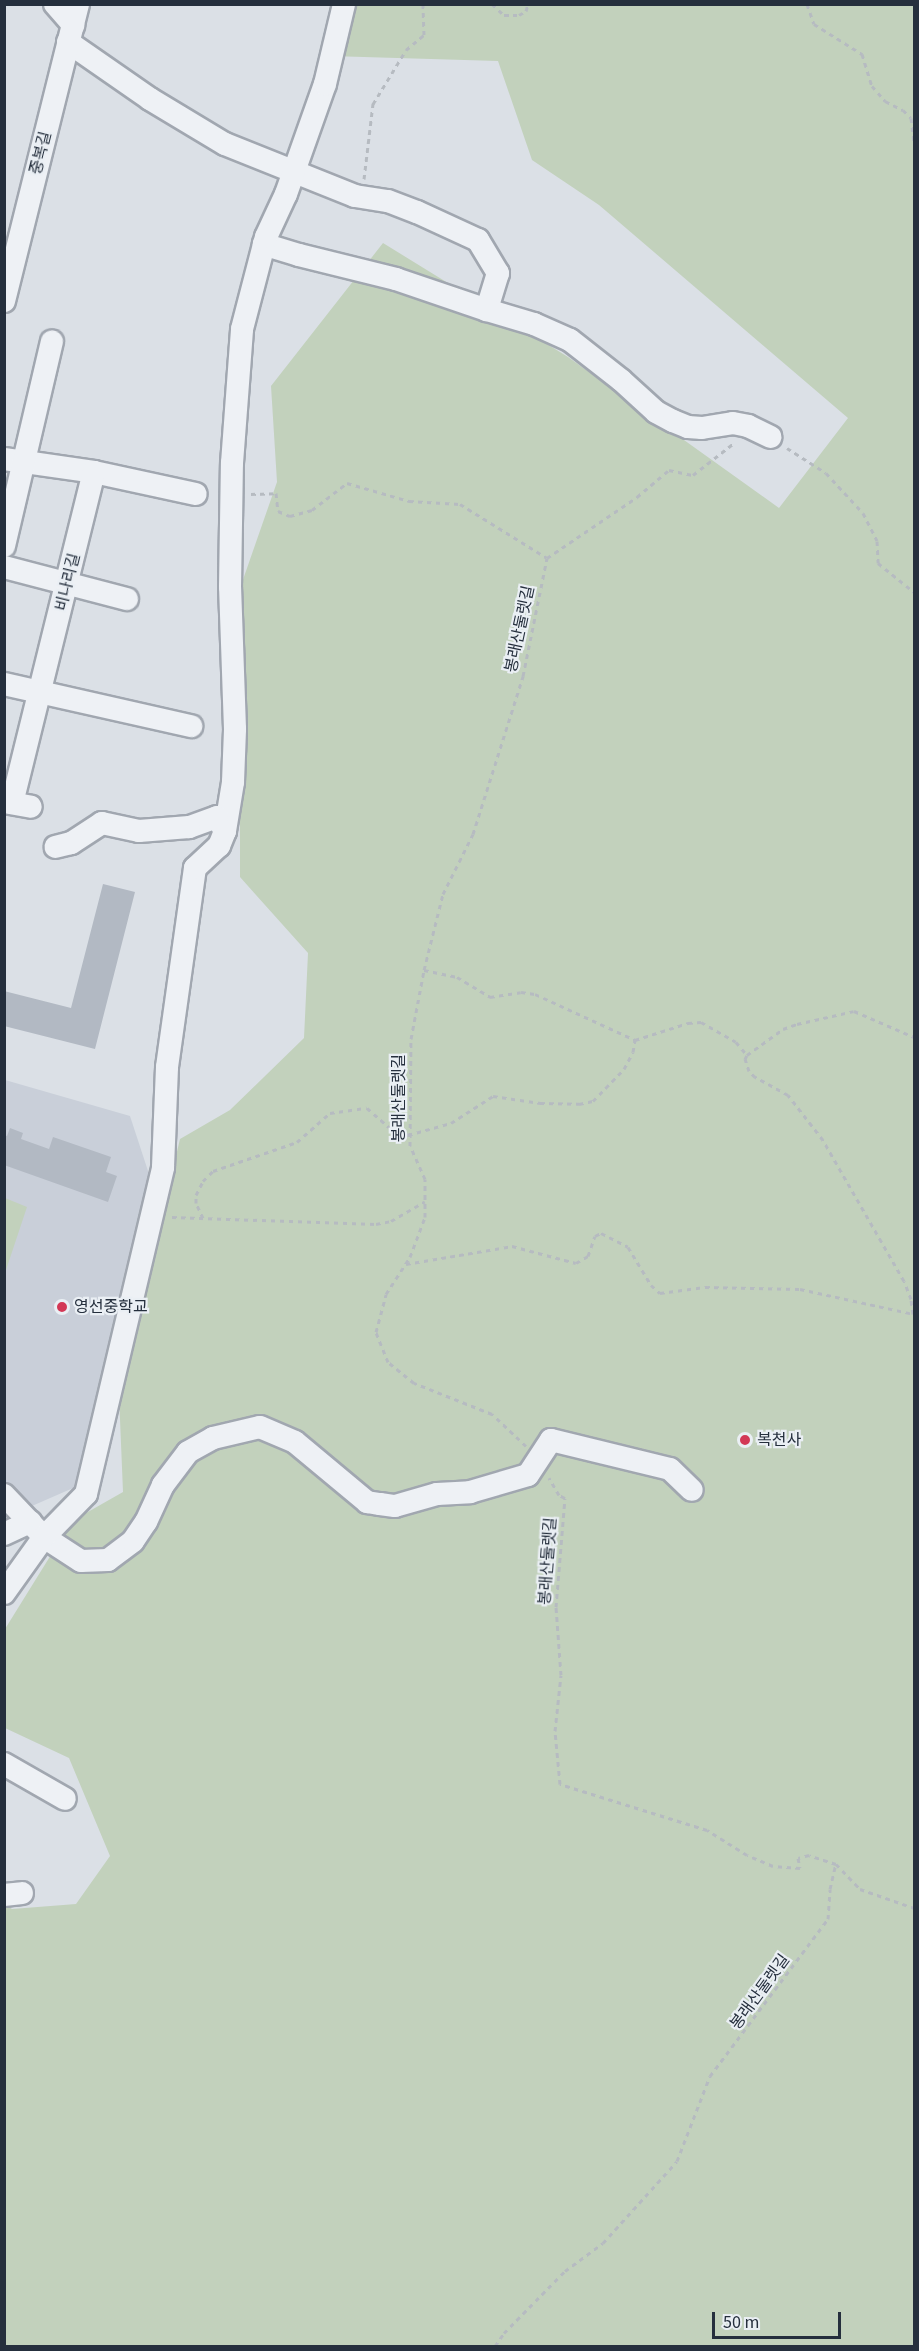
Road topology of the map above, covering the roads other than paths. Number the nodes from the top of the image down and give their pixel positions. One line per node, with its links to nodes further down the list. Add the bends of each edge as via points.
1 (55, 4): 3 (street)
2 (344, 4): 4 (street, via 325,84)
3 (73, 24): 4 (street, via 198,130); 6 (street, 중복길)
4 (294, 172): 5 (street); 7 (street, via 398,205 478,240 498,273)
5 (264, 244): 7 (street, via 396,279); 21 (street, via 242,329 230,587 233,782)
6 (4, 301)
7 (487, 310): 9 (street, via 570,340 656,412 673,421 702,428 733,423)
8 (52, 342): 10 (street)
9 (771, 437)
10 (14, 461): 11 (street); 13 (street)
11 (94, 472): 12 (street); 15 (street, 비나리길)
12 (195, 494)
13 (4, 546)
14 (4, 567): 15 (street)
15 (68, 583): 16 (street); 18 (street, 비나리길)
16 (127, 599)
17 (4, 684): 18 (street)
18 (41, 692): 19 (street); 20 (street, 비나리길)
19 (191, 726)
20 (16, 804)
21 (225, 831): 22 (street, via 217,817 189,827 139,831 102,823 71,843); 25 (street, via 219,846 195,868 167,1067 163,1167 86,1494)
22 (55, 847)
23 (692, 1490): 25 (street, via 670,1469 551,1440 528,1475 470,1492 437,1494 395,1506 367,1502 295,1442 260,1427 213,1437 188,1452 163,1485 133,1541 108,1560 81,1561)
24 (4, 1495): 25 (street)
25 (37, 1529): 26 (street); 27 (street)
26 (4, 1534)
27 (4, 1593)
28 (4, 1764): 29 (street)
29 (65, 1799)

